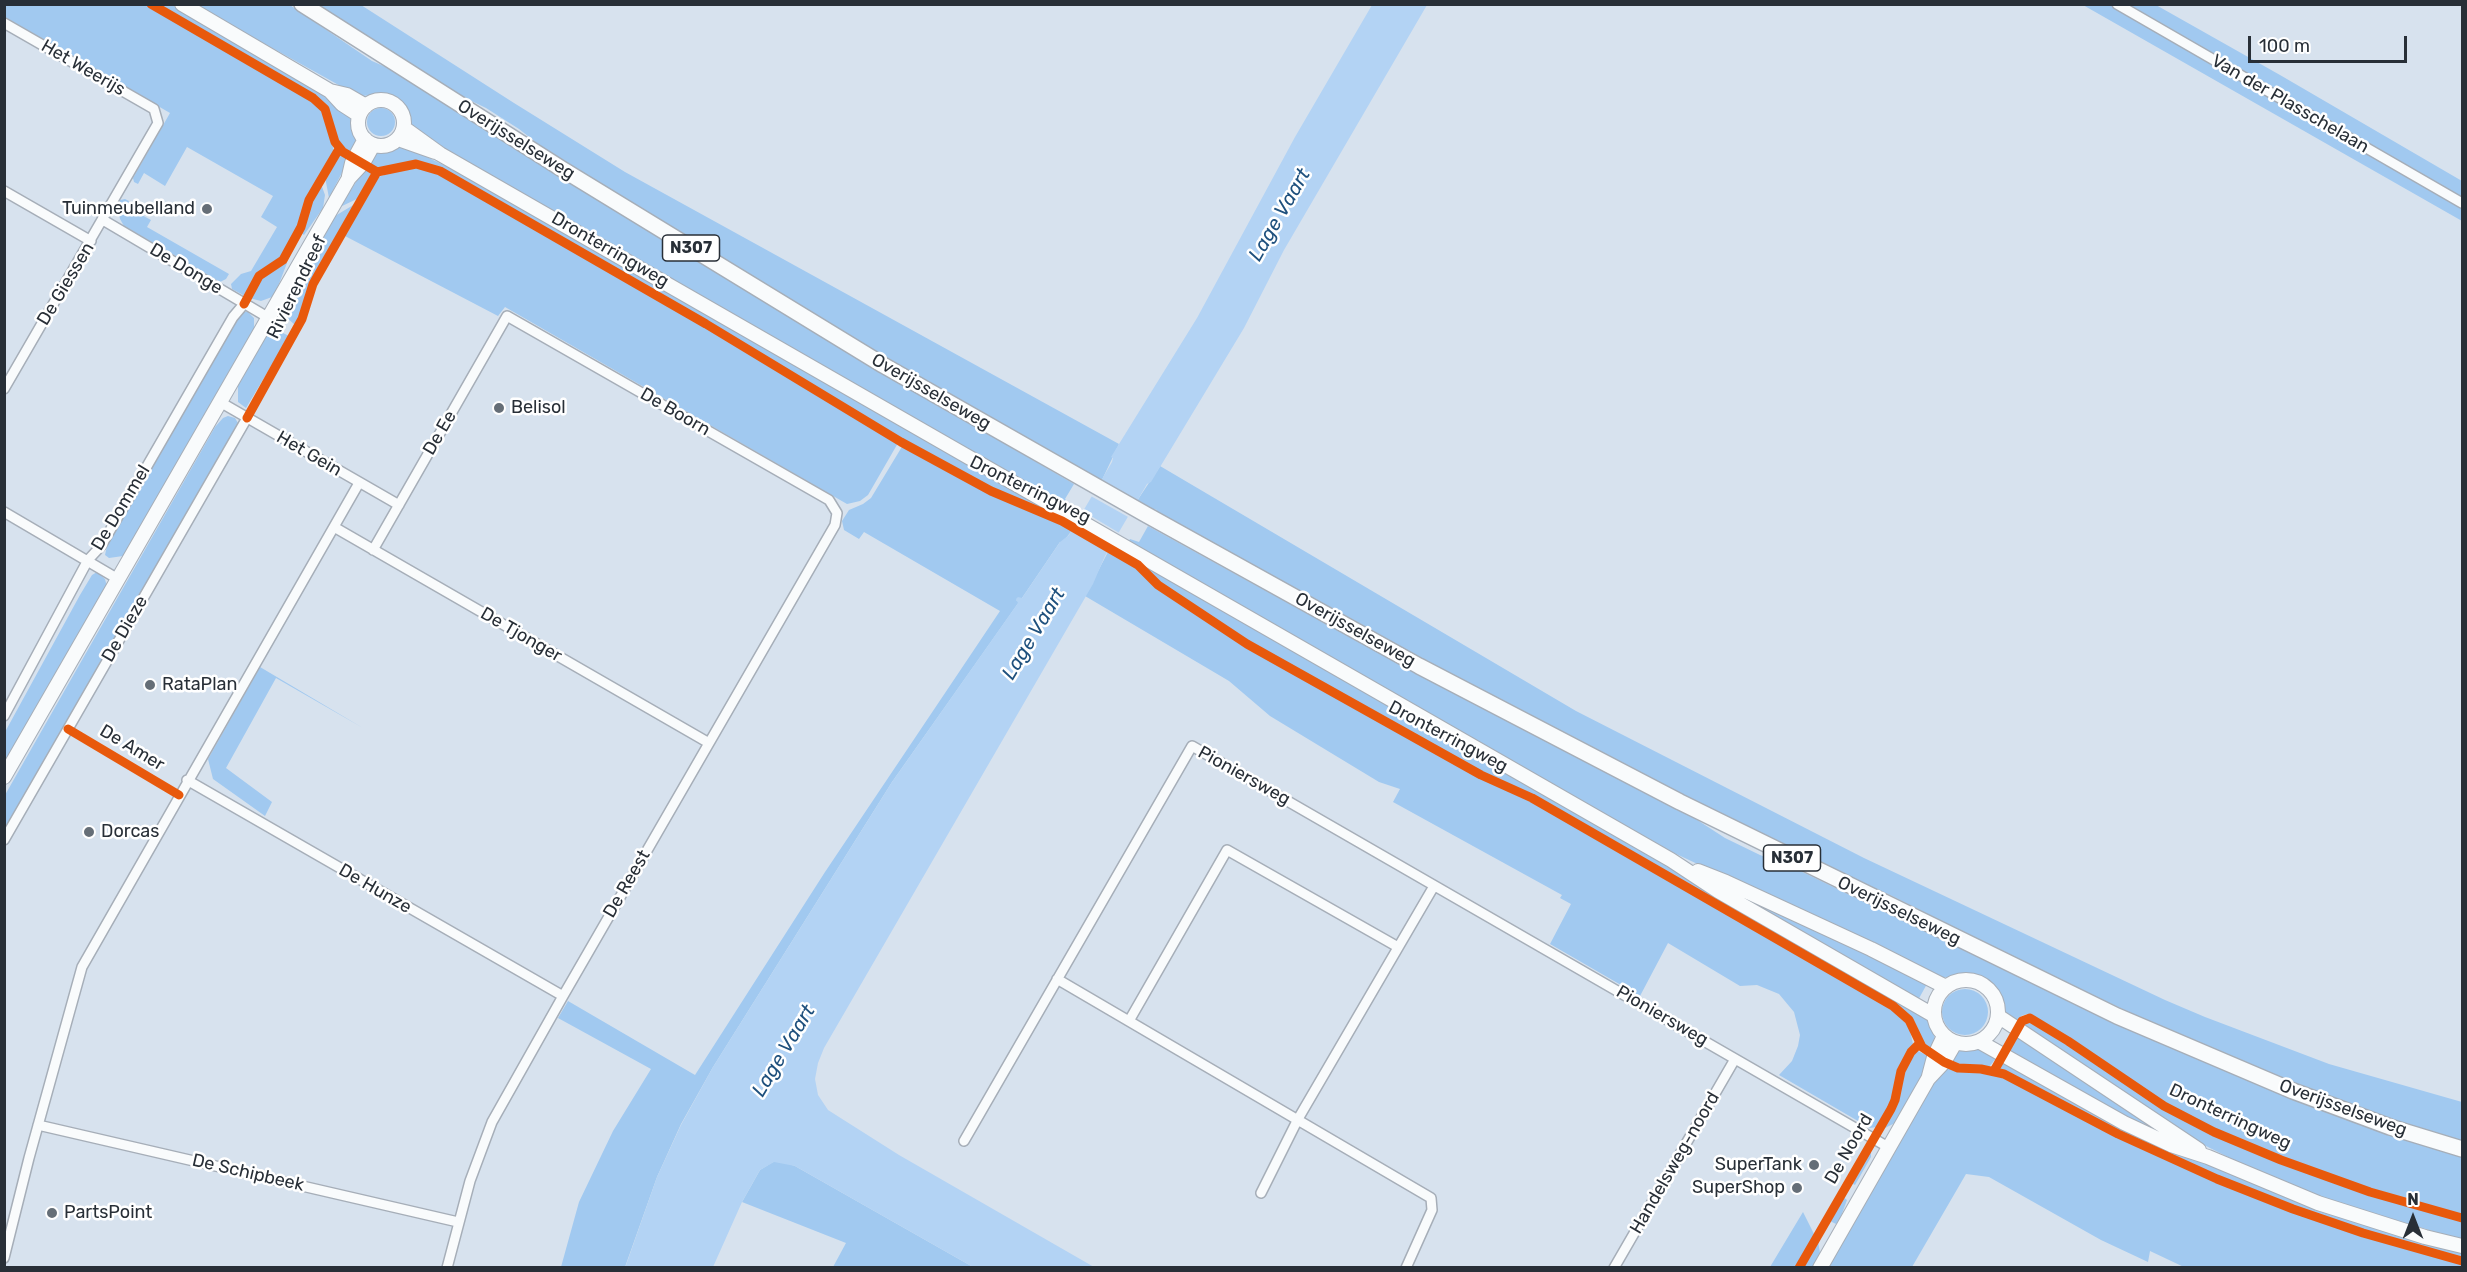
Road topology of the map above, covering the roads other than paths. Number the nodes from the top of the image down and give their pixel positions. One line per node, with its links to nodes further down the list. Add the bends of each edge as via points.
1 (182, 4): 5 (main road, via 330,91 342,104)
2 (302, 4): 48 (highway, Overijsselseweg / N307, via 562,169 883,364 1419,666 1680,802 2117,1016 2217,1060 2390,1127)
3 (2116, 4): 10 (street, Van der Plasschelaan)
4 (4, 23): 6 (street, Het Weerijs, via 154,109)
5 (363, 110): 7 (main road, via 379,100 393,103 403,113); 8 (main road, via 359,128)
6 (158, 116): 11 (street, De Giessen, via 158,123)
7 (401, 133): 8 (main road, via 387,145); 32 (main road, Dronterringweg)
8 (369, 142): 15 (main road, Rivierendreef, via 352,163 349,178)
9 (4, 191): 12 (street)
10 (2463, 203)
11 (103, 220): 12 (street, De Giessen); 13 (street, De Donge)
12 (91, 241): 16 (street, De Giessen)
13 (244, 304): 15 (street, De Donge); 25 (street, De Dommel, via 101,546)
14 (507, 316): 20 (street, De Ee); 22 (street, De Boorn, via 829,500)
15 (269, 318): 17 (main road, Rivierendreef)
16 (4, 389)
17 (220, 402): 18 (street, Het Gein); 26 (main road, Rivierendreef)
18 (247, 418): 19 (street, Het Gein); 31 (street, De Dieze)
19 (359, 483): 20 (street, Het Gein); 23 (street)
20 (399, 506): 24 (street, De Ee)
21 (4, 512): 25 (street)
22 (837, 513): 28 (street, De Reest, via 835,525)
23 (334, 527): 24 (street, De Tjonger); 30 (street)
24 (373, 550): 28 (street, De Tjonger)
25 (88, 560): 26 (street); 27 (street, De Dommel)
26 (118, 579): 29 (main road, Rivierendreef)
27 (4, 716)
28 (709, 743): 37 (street, De Reest)
29 (4, 777)
30 (188, 780): 37 (street, De Hunze); 45 (street, via 82,967)
31 (4, 840)
32 (1671, 860): 36 (main road, Dronterringweg, via 1726,882); 38 (main road, Dronterringweg)
33 (1434, 886): 34 (street); 35 (street, Pioniersweg, via 1192,746); 43 (street, Pioniersweg)
34 (1398, 947): 40 (street, via 1227,850); 44 (street)
35 (1058, 979): 40 (street); 46 (street, Pioniersweg)
36 (1946, 987): 38 (main road, via 1936,1000); 39 (main road, via 1960,980 1982,984 1996,1001)
37 (563, 996): 51 (street, De Reest, via 492,1122)
38 (1934, 1016): 41 (main road, via 1935,1023)
39 (1998, 1016): 42 (main road, via 1995,1027); 49 (main road, Dronterringweg)
40 (1130, 1021): 44 (street)
41 (1950, 1040): 42 (main road, via 1964,1045); 47 (main road, De Noord, via 1944,1062 1928,1079)
42 (1980, 1042): 49 (main road, Dronterringweg, via 2124,1123)
43 (1735, 1059): 47 (street, Pioniersweg); 56 (street, Handelsweg-noord)
44 (1298, 1119): 50 (street); 55 (street, via 1431,1198 1432,1210)
45 (38, 1125): 51 (street, De Schipbeek); 53 (street)
46 (964, 1141)
47 (1888, 1147): 57 (main road, De Noord)
48 (2463, 1149)
49 (2208, 1157): 52 (main road, Dronterringweg, via 2318,1203)
50 (1261, 1193)
51 (458, 1222): 54 (street, De Reest)
52 (2463, 1246)
53 (4, 1258)
54 (447, 1268)
55 (1406, 1268)
56 (1614, 1268)
57 (1820, 1268)

